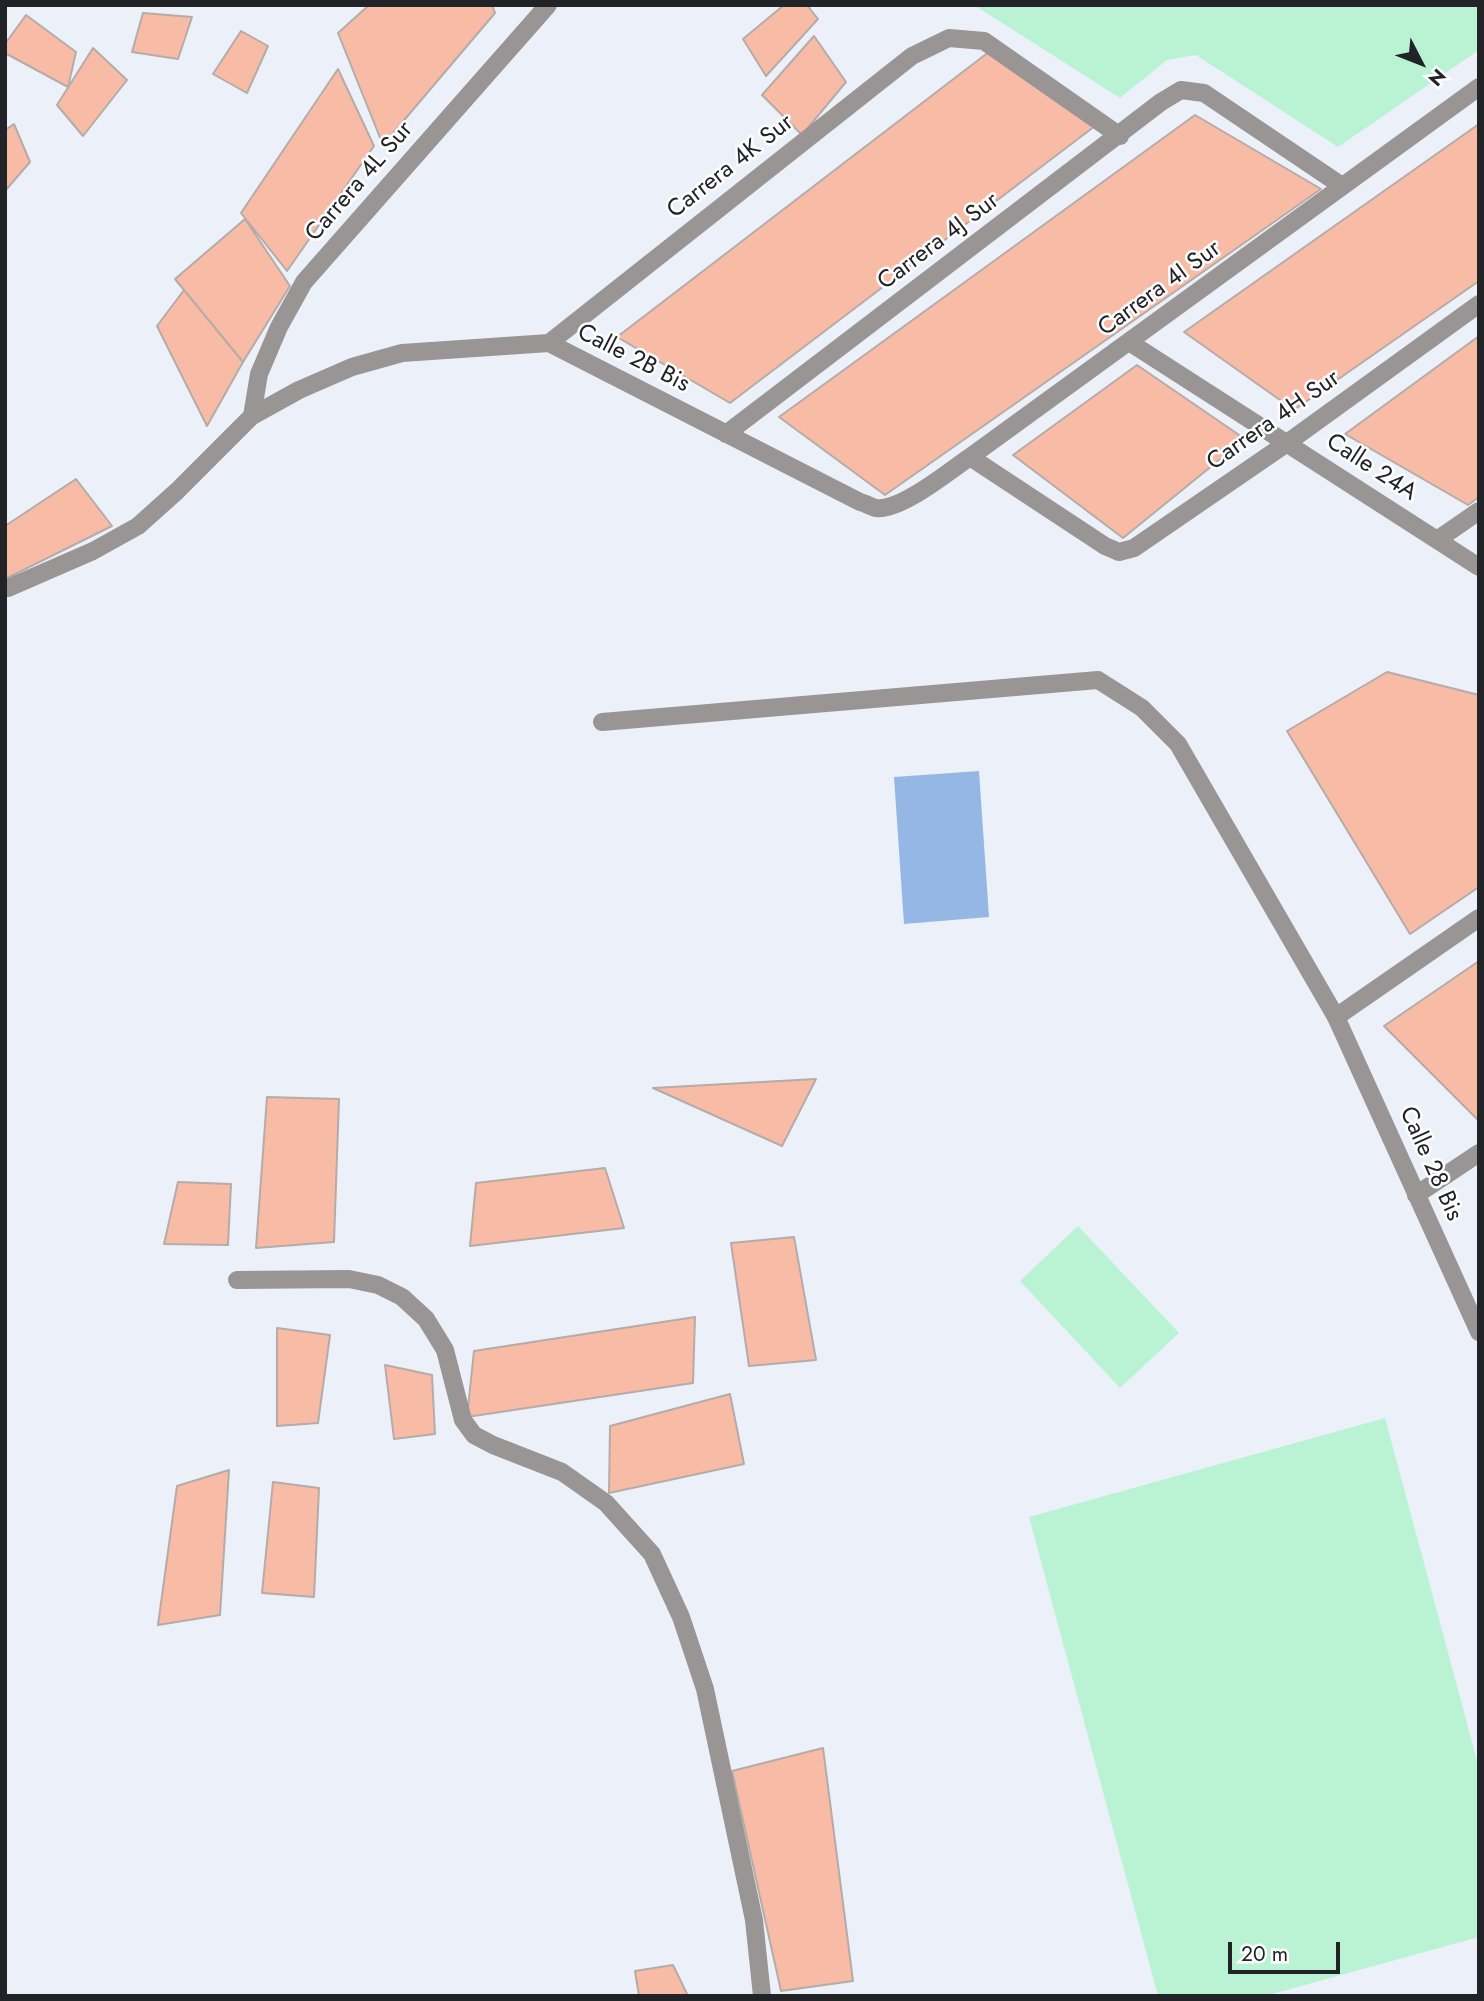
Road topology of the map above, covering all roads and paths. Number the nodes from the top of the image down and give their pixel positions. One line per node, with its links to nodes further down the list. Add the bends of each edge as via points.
1 (548, 5): 8 (street, Carrera 4L Sur, via 304,282 259,374)
2 (1479, 87): 4 (street, Carrera 4I Sur)
3 (1120, 136): 4 (street, Carrera 4J Sur, via 1181,90 1204,93); 7 (street, Carrera 4K Sur, via 985,41 949,38 912,56); 9 (street, Carrera 4J Sur)
4 (1342, 186): 6 (street, Carrera 4I Sur)
5 (1479, 304): 10 (street, Carrera 4H Sur)
6 (1129, 342): 10 (street, Calle 24A); 11 (street, Carrera 4I Sur)
7 (549, 343): 8 (street, Calle 2B Bis, via 402,353 352,367); 9 (street, Calle 2B Bis)
8 (252, 416): 16 (street, Calle 2B Bis, via 138,526)
9 (726, 434): 12 (street, Calle 2B Bis)
10 (1287, 443): 11 (street, Carrera 4H Sur, via 1134,548 1119,552 1090,538); 14 (street, Calle 24A)
11 (970, 457): 12 (street, Carrera 4I Sur, via 903,501 876,508)
12 (860, 502)
13 (1479, 511): 14 (street)
14 (1437, 540): 15 (street, Calle 24A)
15 (1479, 567)
16 (8, 588)
17 (602, 722): 19 (street, Calle 28 Bis, via 1098,680 1142,708 1178,744)
18 (1479, 918): 19 (street)
19 (1336, 1017): 21 (street, Calle 28 Bis)
20 (1479, 1153): 21 (street)
21 (1416, 1195): 23 (street, Calle 28 Bis)
22 (237, 1280): 24 (street, via 349,1279 378,1285 402,1297 426,1319 445,1350 463,1420 474,1435 562,1472 606,1503 652,1554 681,1618 705,1689 754,1920)
23 (1479, 1332)
24 (762, 1996)

